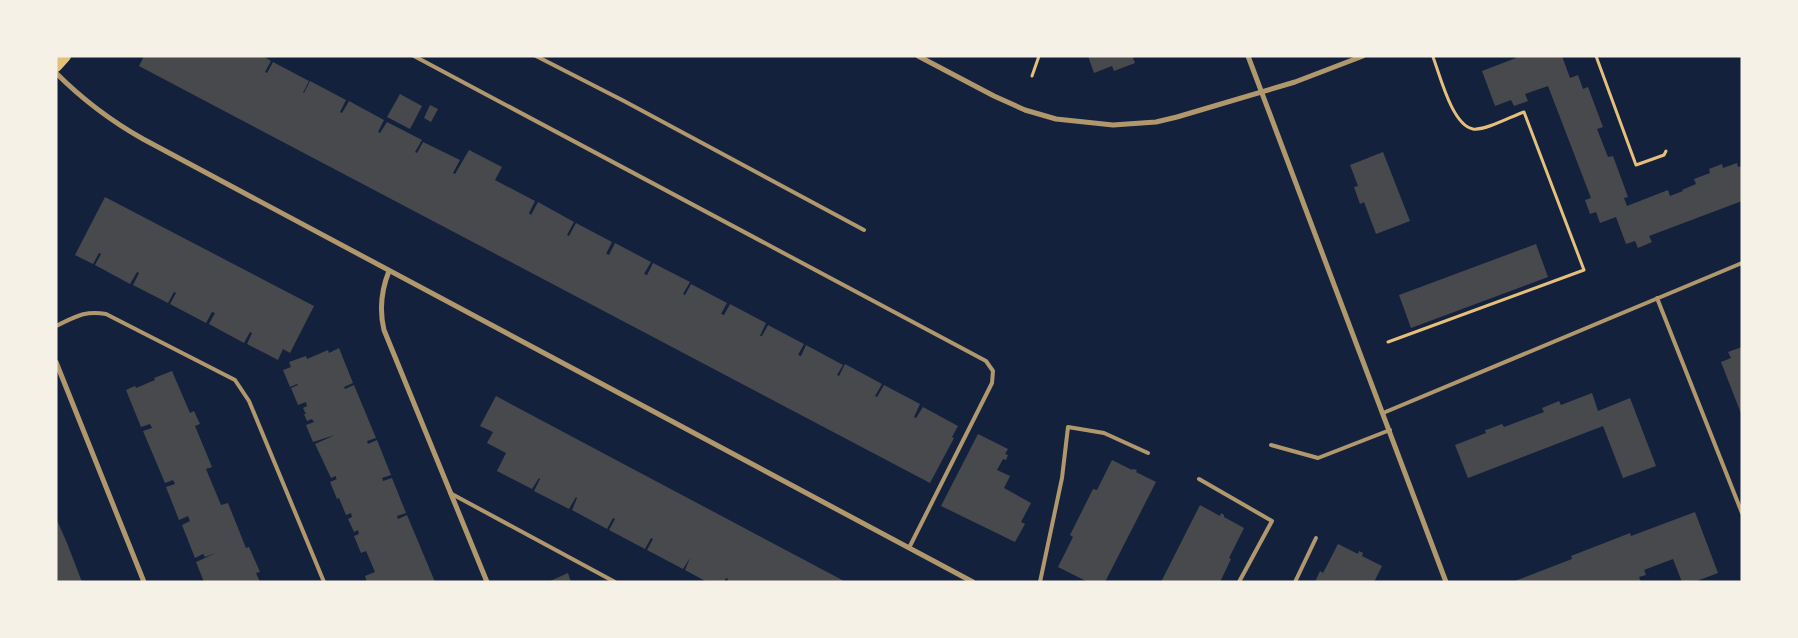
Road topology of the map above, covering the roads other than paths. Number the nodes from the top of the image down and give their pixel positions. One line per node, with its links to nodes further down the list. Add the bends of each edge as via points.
1 (65, 56): 7 (main road)
2 (414, 56): 24 (lane, via 986,361 994,371 992,383)
3 (536, 56): 10 (lane)
4 (918, 56): 9 (street, via 1025,110 1072,122 1113,125 1156,122)
5 (1248, 56): 9 (street)
6 (1364, 56): 9 (street)
7 (56, 66)
8 (56, 73): 12 (street, via 82,97 132,133)
9 (1261, 92): 16 (street)
10 (864, 230)
11 (1742, 263): 13 (lane)
12 (389, 271): 21 (street, via 381,302 384,330); 24 (street)
13 (1657, 298): 16 (lane); 22 (lane)
14 (56, 326): 26 (lane, via 92,311 106,314 235,380 250,401)
15 (56, 362): 25 (street)
16 (1383, 413): 17 (street)
17 (1390, 430): 18 (lane, via 1318,458); 33 (street)
18 (1271, 445)
19 (1148, 453): 30 (lane, via 1104,434 1068,428 1062,478)
20 (1199, 479): 31 (lane, via 1272,521)
21 (450, 493): 27 (street); 28 (lane)
22 (1742, 513)
23 (1316, 538): 32 (lane)
24 (910, 548): 29 (street)
25 (144, 582)
26 (324, 582)
27 (487, 582)
28 (615, 582)
29 (973, 582)
30 (1040, 582)
31 (1238, 582)
32 (1295, 582)
33 (1446, 582)

